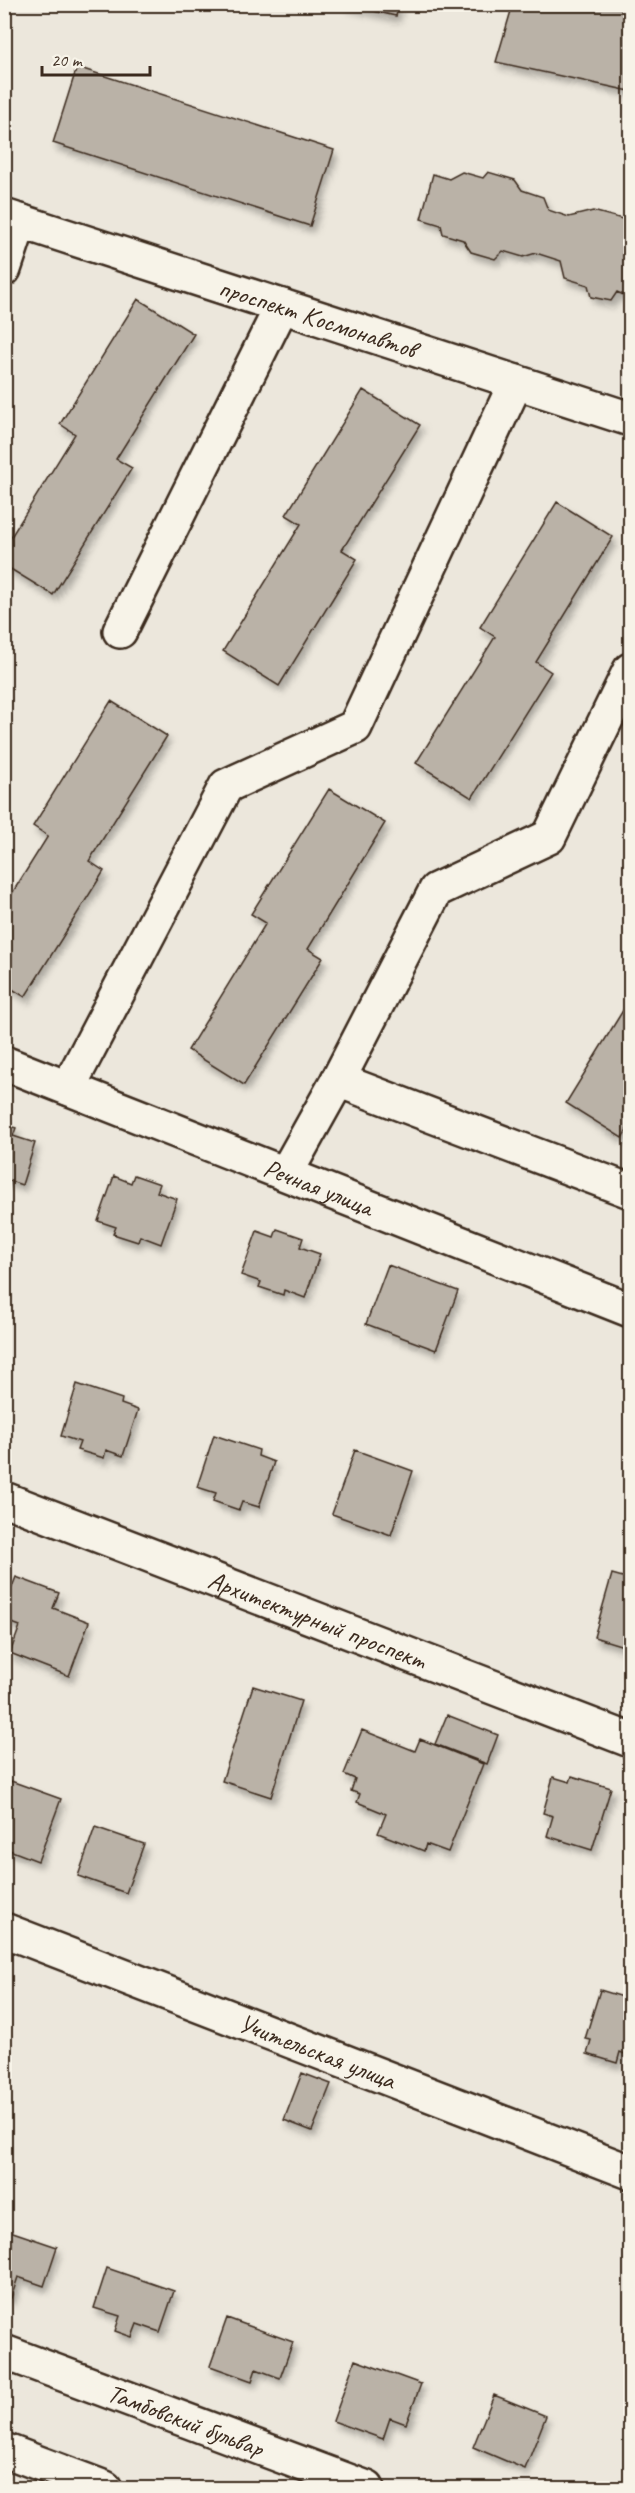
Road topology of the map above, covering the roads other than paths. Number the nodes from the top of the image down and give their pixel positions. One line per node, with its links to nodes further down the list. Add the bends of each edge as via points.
1 (12, 219): 2 (street); 3 (street, проспект Космонавтов)
2 (4, 269)
3 (282, 306): 4 (street, проспект Космонавтов); 6 (street)
4 (516, 382): 5 (street, проспект Космонавтов); 10 (street, via 355,727 226,786)
5 (630, 419)
6 (120, 631)
7 (630, 670): 9 (street, via 549,837 436,890)
8 (4, 1063): 10 (street, Речная улица)
9 (338, 1080): 11 (street); 12 (street)
10 (68, 1088): 11 (street, Речная улица)
11 (285, 1173): 13 (street, Речная улица)
12 (630, 1191)
13 (630, 1310)
14 (4, 1499): 15 (street, Архитектурный проспект)
15 (630, 1740)
16 (4, 1930): 17 (street, Учительская улица)
17 (630, 2172)
18 (4, 2352): 21 (street, Тамбовский бульвар)
19 (4, 2450): 20 (street)
20 (105, 2488)
21 (367, 2488)

